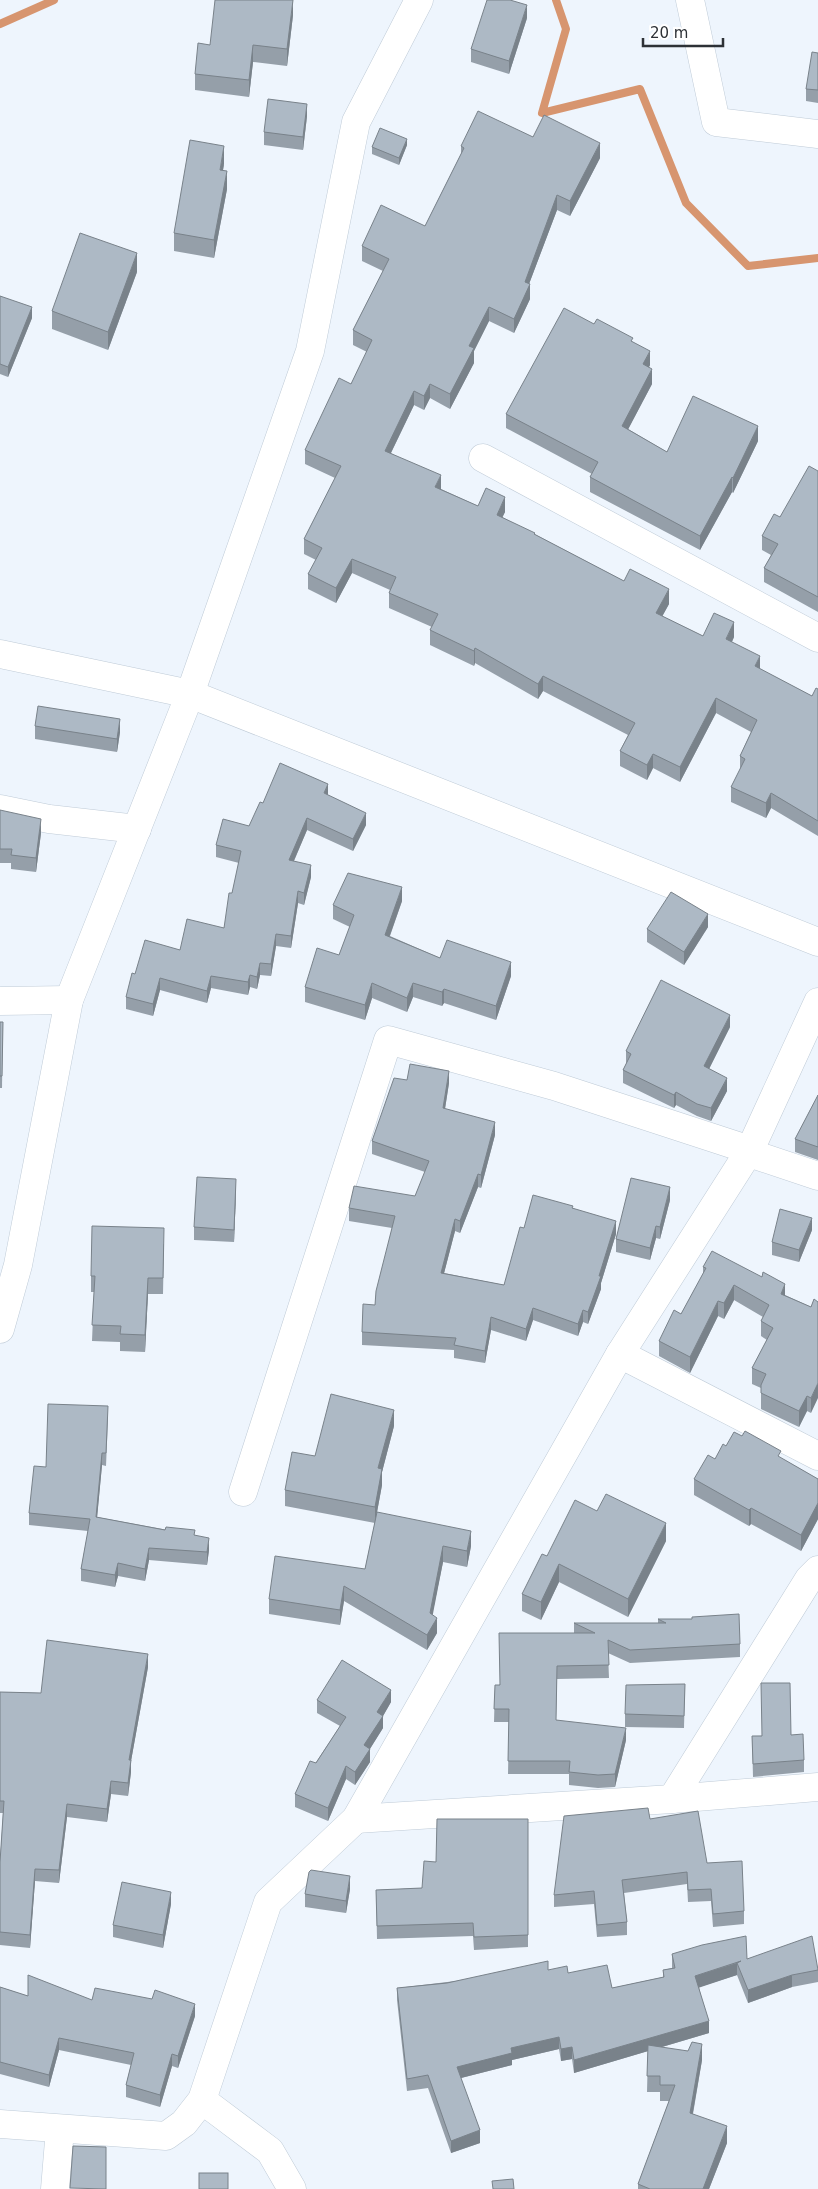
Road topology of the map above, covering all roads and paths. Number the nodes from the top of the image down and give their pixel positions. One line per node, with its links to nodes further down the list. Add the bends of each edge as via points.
1 (419, 0): 7 (street, via 356,122 310,351)
2 (690, 0): 3 (street, via 716,122)
3 (818, 134)
4 (483, 458): 5 (street)
5 (818, 638)
6 (0, 654): 7 (street)
7 (190, 694): 9 (street); 10 (street)
8 (0, 809): 9 (street, via 49,819)
9 (137, 828): 11 (street)
10 (818, 942)
11 (69, 1000): 12 (street); 16 (street)
12 (0, 1001)
13 (818, 1002): 14 (street)
14 (750, 1151): 15 (street); 18 (street); 20 (street, via 554,1086 388,1040)
15 (818, 1176)
16 (9, 1264): 17 (street)
17 (0, 1328)
18 (620, 1354): 19 (street); 24 (street)
19 (818, 1456)
20 (243, 1492)
21 (818, 1570): 23 (street)
22 (818, 1787): 23 (street)
23 (672, 1799): 24 (street)
24 (356, 1820): 25 (street, via 268,1902)
25 (202, 2100): 27 (street, via 184,2123 166,2136); 29 (street, via 270,2150)
26 (0, 2124): 27 (street)
27 (60, 2128): 28 (street)
28 (55, 2189)
29 (292, 2189)

